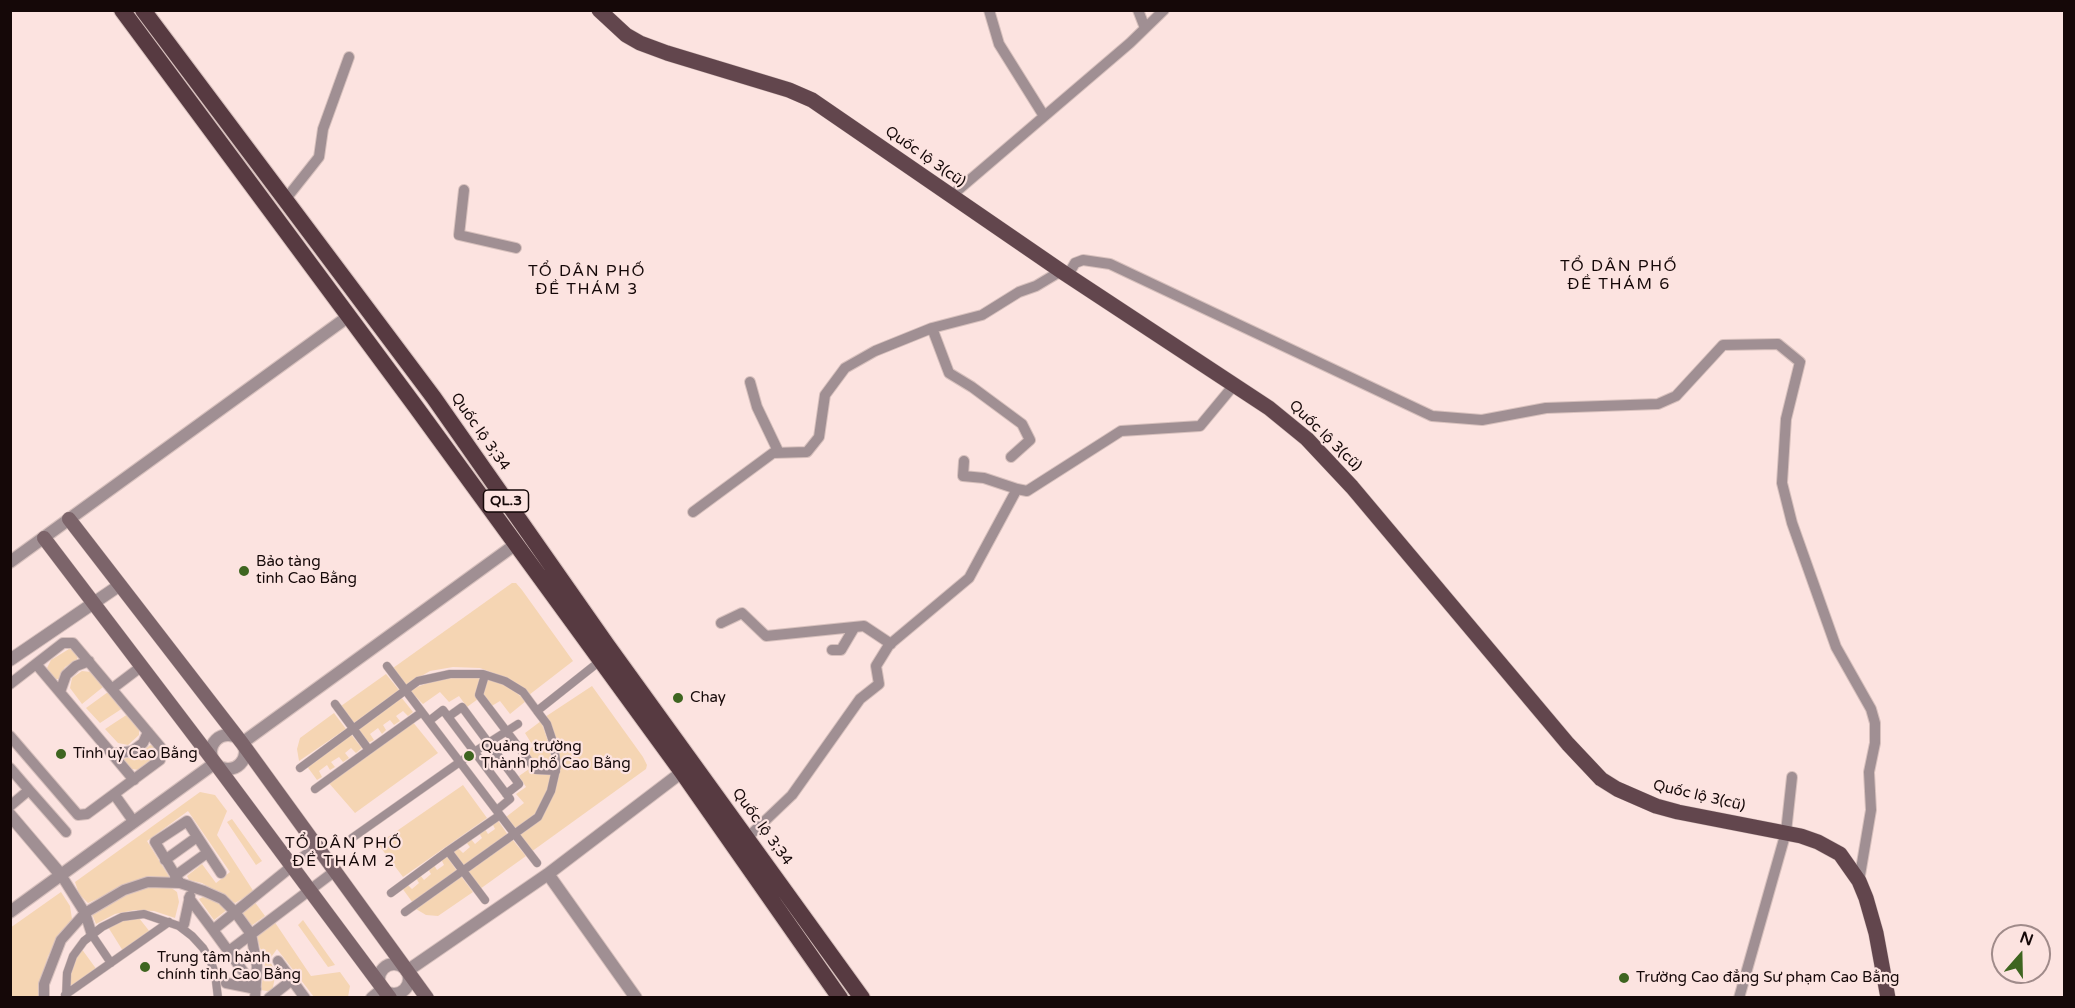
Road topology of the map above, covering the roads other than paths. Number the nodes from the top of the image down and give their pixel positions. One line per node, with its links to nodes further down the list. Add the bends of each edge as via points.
1 (122, 10): 15 (highway, Quốc lộ 3;34 / QL.3)
2 (143, 10): 12 (highway, Quốc lộ 3;34 / QL.3)
3 (599, 10): 11 (main road, Quốc lộ 3(cũ), via 640,43 812,100)
4 (988, 10): 9 (street, via 999,44)
5 (1138, 10): 7 (street)
6 (1164, 10): 7 (street)
7 (1145, 28): 9 (street)
8 (349, 57): 12 (street, via 323,129 319,157)
9 (1044, 116): 11 (street)
10 (464, 190): 13 (street, via 459,236)
11 (951, 196): 14 (main road, Quốc lộ 3(cũ))
12 (285, 200): 19 (highway, Quốc lộ 3;34 / QL.3)
13 (516, 248)
14 (1064, 273): 16 (street, via 1018,292 982,315); 18 (main road, Quốc lộ 3(cũ)); 96 (street, via 1083,260 1110,264 1432,416 1482,420 1546,408 1658,404 1676,396 1723,345 1778,344 1800,362 1786,419 1782,483 1792,523 1836,647 1875,723 1869,772 1871,810)
15 (349, 316): 20 (highway, Quốc lộ 3;34 / QL.3); 26 (street)
16 (932, 328): 21 (street, via 845,368 825,395 819,437 807,452); 22 (street, via 949,373 1022,424 1030,440)
17 (750, 382): 21 (street)
18 (1234, 385): 24 (street, via 1200,426 1121,431 1027,490); 79 (main road, Quốc lộ 3(cũ), via 1282,419 1324,456 1601,779 1656,806)
19 (432, 395): 20 (highway); 28 (highway, Quốc lộ 3;34 / QL.3)
20 (416, 407): 28 (highway, Quốc lộ 3;34 / QL.3)
21 (779, 453): 25 (street, via 773,453)
22 (1011, 458)
23 (964, 461): 24 (street, via 963,476)
24 (1017, 489): 34 (street, via 969,578)
25 (693, 512)
26 (69, 519): 27 (street); 30 (main road)
27 (44, 538): 29 (street); 31 (main road)
28 (522, 539): 38 (highway, Quốc lộ 3;34 / QL.3); 58 (street); 66 (highway, Quốc lộ 3;34 / QL.3)
29 (10, 562)
30 (120, 585): 31 (street); 58 (main road)
31 (94, 603): 36 (street); 40 (main road)
32 (721, 623): 33 (street, via 742,613 766,636)
33 (854, 628): 34 (street, via 864,626); 35 (street, via 841,650)
34 (891, 644): 83 (street, via 876,666 879,684 860,699 792,795)
35 (832, 650)
36 (10, 660)
37 (89, 661): 39 (street, via 74,643 63,643); 44 (street); 46 (street, via 66,675)
38 (600, 661): 48 (street); 66 (highway, Quốc lộ 3;34 / QL.3)
39 (36, 664): 43 (street); 46 (street)
40 (142, 666): 44 (street); 63 (main road)
41 (387, 666): 45 (street)
42 (485, 675): 45 (street, via 450,674 418,681); 48 (street, via 523,692); 55 (street, via 479,695)
43 (10, 684)
44 (113, 688): 54 (street)
45 (406, 691): 49 (street); 53 (street)
46 (60, 692): 61 (street)
47 (335, 704): 53 (street)
48 (537, 711): 67 (street, via 553,742)
49 (422, 712): 51 (street); 59 (street)
50 (448, 717): 51 (street, via 443,711); 57 (street, via 462,707); 60 (street)
51 (429, 721): 62 (street)
52 (518, 724): 55 (street)
53 (353, 729): 59 (street); 65 (street)
54 (148, 732): 61 (street, via 143,743 132,751); 69 (street, via 163,750 160,760)
55 (506, 732): 57 (street); 67 (street, via 536,770)
56 (10, 736): 72 (street, via 78,815 87,814)
57 (488, 742): 60 (street); 73 (street, via 519,784)
58 (242, 743): 63 (street, via 245,754 240,764 230,769); 63 (street, via 234,736 218,738 212,747); 84 (main road)
59 (369, 750): 70 (street)
60 (474, 752): 62 (street); 73 (street)
61 (113, 754): 69 (street)
62 (460, 762): 75 (street); 82 (street)
63 (215, 763): 77 (street); 89 (main road)
64 (10, 768): 71 (street)
65 (300, 768)
66 (688, 768): 83 (highway, Quốc lộ 3;34 / QL.3); 93 (street); 121 (highway, Quốc lộ 3;34 / QL.3)
67 (556, 771): 80 (street, via 538,817)
68 (1792, 777): 79 (street)
69 (134, 780): 72 (street)
70 (315, 789)
71 (29, 790): 74 (street); 78 (street)
72 (114, 794): 77 (street)
73 (506, 794): 75 (street, via 510,799)
74 (10, 806)
75 (499, 812): 80 (street); 85 (street)
76 (10, 815): 94 (street)
77 (134, 822): 94 (street)
78 (66, 832)
79 (1786, 832): 96 (main road, Quốc lộ 3(cũ), via 1830,848); 127 (street)
80 (514, 835): 88 (street); 91 (street)
81 (197, 837): 86 (street); 87 (street); 87 (street, via 187,821 155,842)
82 (352, 838)
83 (747, 838): 122 (highway, Quốc lộ 3;34 / QL.3)
84 (317, 846): 89 (street); 90 (main road)
85 (448, 851): 91 (street); 99 (street)
86 (207, 853): 92 (street); 95 (street)
87 (165, 860): 95 (street)
88 (537, 863)
89 (291, 866): 97 (main road); 102 (street)
90 (335, 871): 97 (street); 113 (main road)
91 (462, 871): 100 (street); 103 (street)
92 (221, 873)
93 (548, 874): 113 (street); 126 (street)
94 (61, 875): 101 (street); 104 (street)
95 (177, 880): 98 (street); 104 (street, via 148,882 124,890)
96 (1859, 881): 128 (main road, Quốc lộ 3(cũ), via 1876,933)
97 (310, 890): 108 (street); 117 (main road)
98 (191, 892): 102 (street, via 222,899); 106 (street); 107 (street)
99 (391, 893)
100 (485, 900)
101 (10, 912)
102 (236, 912): 107 (street); 108 (street)
103 (405, 912)
104 (85, 913): 109 (street); 123 (street, via 61,940 44,984)
105 (169, 922): 106 (street); 109 (street, via 144,914 122,917); 112 (street)
106 (182, 925): 115 (street, via 203,948)
107 (213, 930): 110 (street)
108 (251, 934): 110 (street); 116 (street, via 257,966)
109 (92, 935): 112 (street); 118 (street, via 74,956 67,974)
110 (229, 951): 116 (street)
111 (278, 961): 114 (street)
112 (111, 963): 118 (street)
113 (407, 971): 117 (street, via 405,989); 117 (street, via 394,964 385,967 379,981); 125 (main road)
114 (292, 980): 120 (street); 124 (street)
115 (221, 982): 116 (street); 119 (street)
116 (255, 993)
117 (382, 995)
118 (67, 996)
119 (216, 996)
120 (302, 996)
121 (835, 996): 122 (highway)
122 (862, 997)
123 (45, 998)
124 (269, 998)
125 (427, 998)
126 (636, 998)
127 (1739, 998)
128 (1888, 998)

